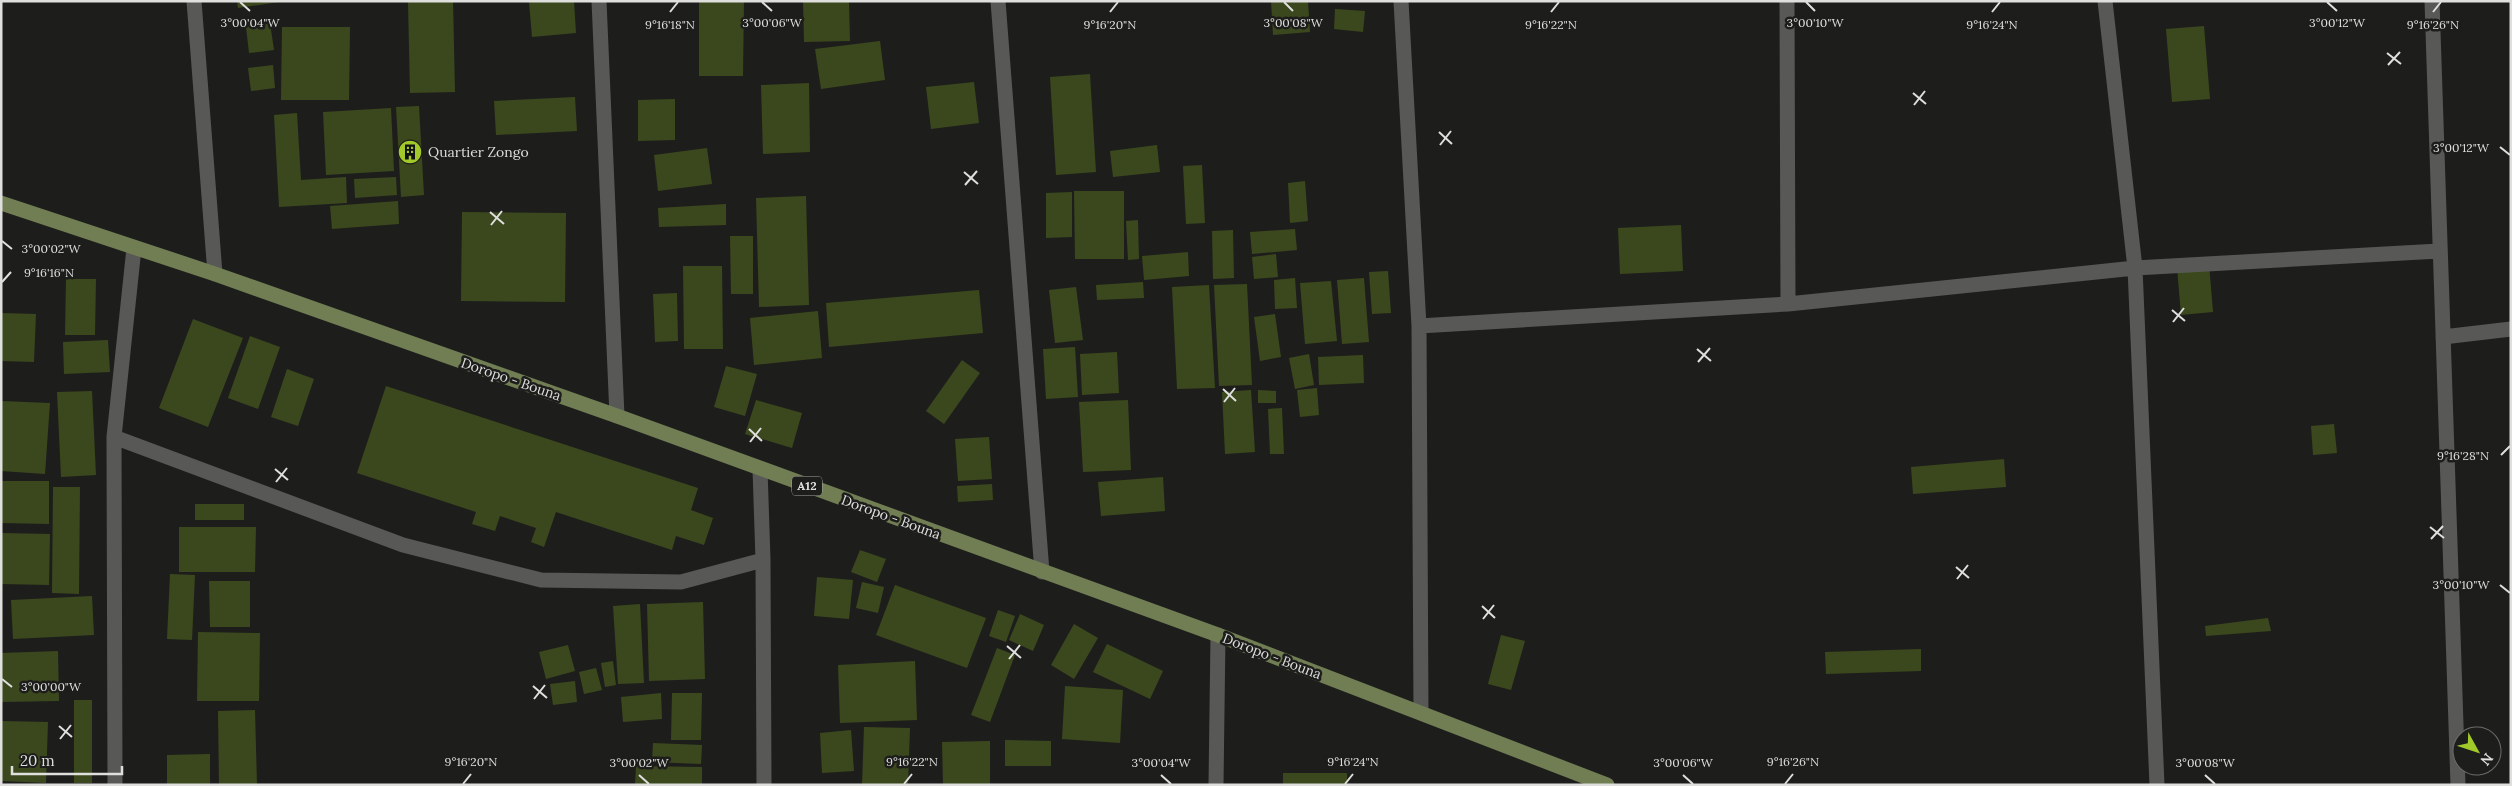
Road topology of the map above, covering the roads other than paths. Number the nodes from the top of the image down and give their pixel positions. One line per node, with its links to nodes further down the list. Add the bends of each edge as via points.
1 (194, 1): 12 (street)
2 (599, 1): 17 (street)
3 (998, 1): 21 (street)
4 (1401, 1): 14 (street)
5 (1787, 1): 13 (street)
6 (2105, 1): 11 (street)
7 (2432, 1): 10 (street)
8 (1, 203): 9 (main road, Doropo - Bouna / A12)
9 (134, 248): 12 (main road, Doropo - Bouna / A12); 18 (street)
10 (2439, 251): 11 (street); 16 (street)
11 (2135, 268): 13 (street); 28 (street)
12 (215, 274): 17 (main road, Doropo - Bouna / A12)
13 (1788, 304): 14 (street)
14 (1419, 326): 23 (street)
15 (2511, 329): 16 (street)
16 (2443, 337): 29 (street)
17 (617, 416): 19 (main road, Doropo - Bouna / A12)
18 (114, 437): 20 (street, via 403,545 541,580 681,582); 25 (street)
19 (760, 469): 20 (street); 21 (main road, Doropo - Bouna / A12)
20 (763, 560): 26 (street)
21 (1042, 572): 22 (main road, Doropo - Bouna / A12)
22 (1218, 635): 23 (main road, Doropo - Bouna / A12); 27 (street)
23 (1422, 713): 24 (main road, Doropo - Bouna / A12)
24 (1598, 783)
25 (115, 785)
26 (764, 785)
27 (1216, 785)
28 (2157, 785)
29 (2458, 785)

